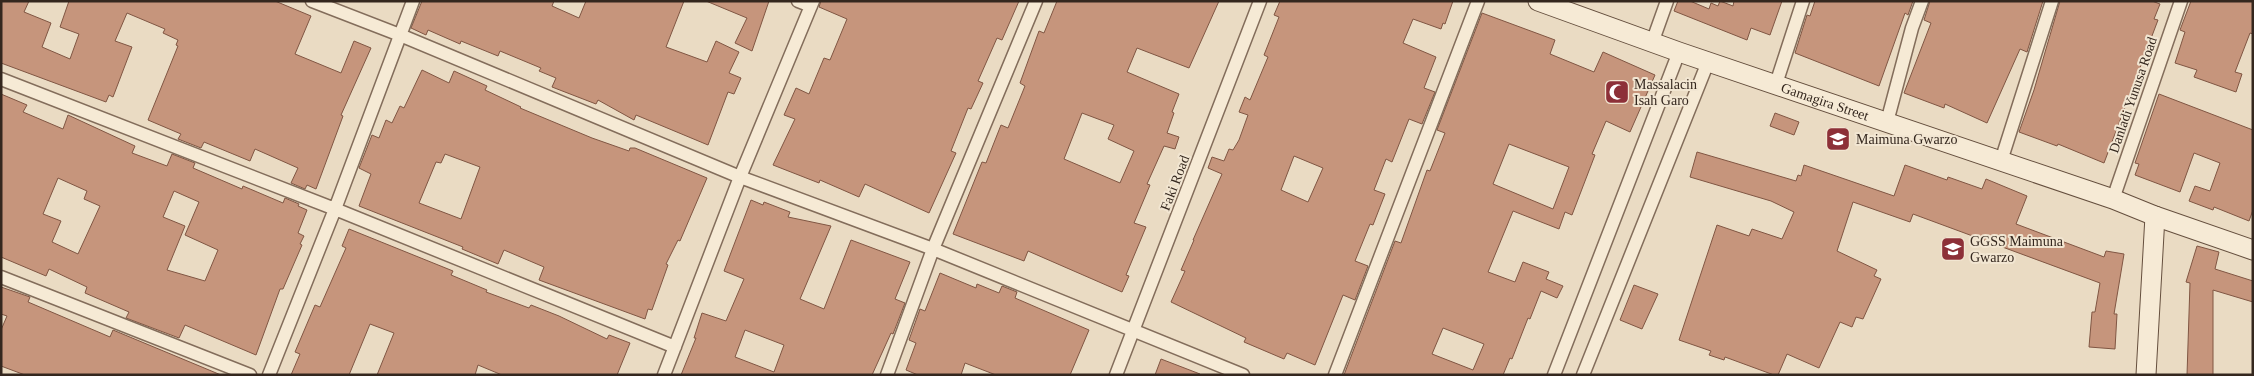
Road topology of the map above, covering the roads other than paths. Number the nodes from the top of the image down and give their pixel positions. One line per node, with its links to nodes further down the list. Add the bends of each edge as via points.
1 (312, 1): 14 (street)
2 (413, 1): 14 (street)
3 (798, 1): 13 (street)
4 (1036, 1): 26 (street)
5 (1260, 1): 29 (street, Faki Road)
6 (1478, 1): 37 (street)
7 (1538, 1): 15 (street, Gamagira Street)
8 (1667, 1): 15 (street)
9 (1803, 1): 19 (street)
10 (1922, 1): 20 (street)
11 (2052, 1): 21 (street)
12 (2181, 1): 23 (street, Danladi Yunusa Road)
13 (812, 4): 22 (street)
14 (400, 35): 22 (street); 24 (street)
15 (1652, 43): 16 (street, Gamagira Street)
16 (1679, 52): 17 (street, Gamagira Street); 38 (street)
17 (1708, 62): 19 (street, Gamagira Street); 39 (street)
18 (1, 79): 24 (street)
19 (1776, 84): 20 (street, Gamagira Street)
20 (1887, 122): 21 (street, Gamagira Street)
21 (2001, 161): 23 (street, Gamagira Street)
22 (740, 176): 26 (street); 30 (street)
23 (2113, 199): 25 (street, Gamagira Street)
24 (335, 209): 30 (street); 32 (street)
25 (2155, 216): 27 (street, Gamagira Street); 40 (street)
26 (933, 249): 29 (street); 34 (street)
27 (2253, 250)
28 (1, 277): 31 (street)
29 (1134, 331): 35 (street, Faki Road); 36 (street)
30 (675, 347): 33 (street)
31 (250, 375)
32 (269, 375)
33 (664, 375)
34 (887, 375)
35 (1116, 375)
36 (1243, 375)
37 (1334, 375)
38 (1554, 375)
39 (1584, 375)
40 (2146, 375)

